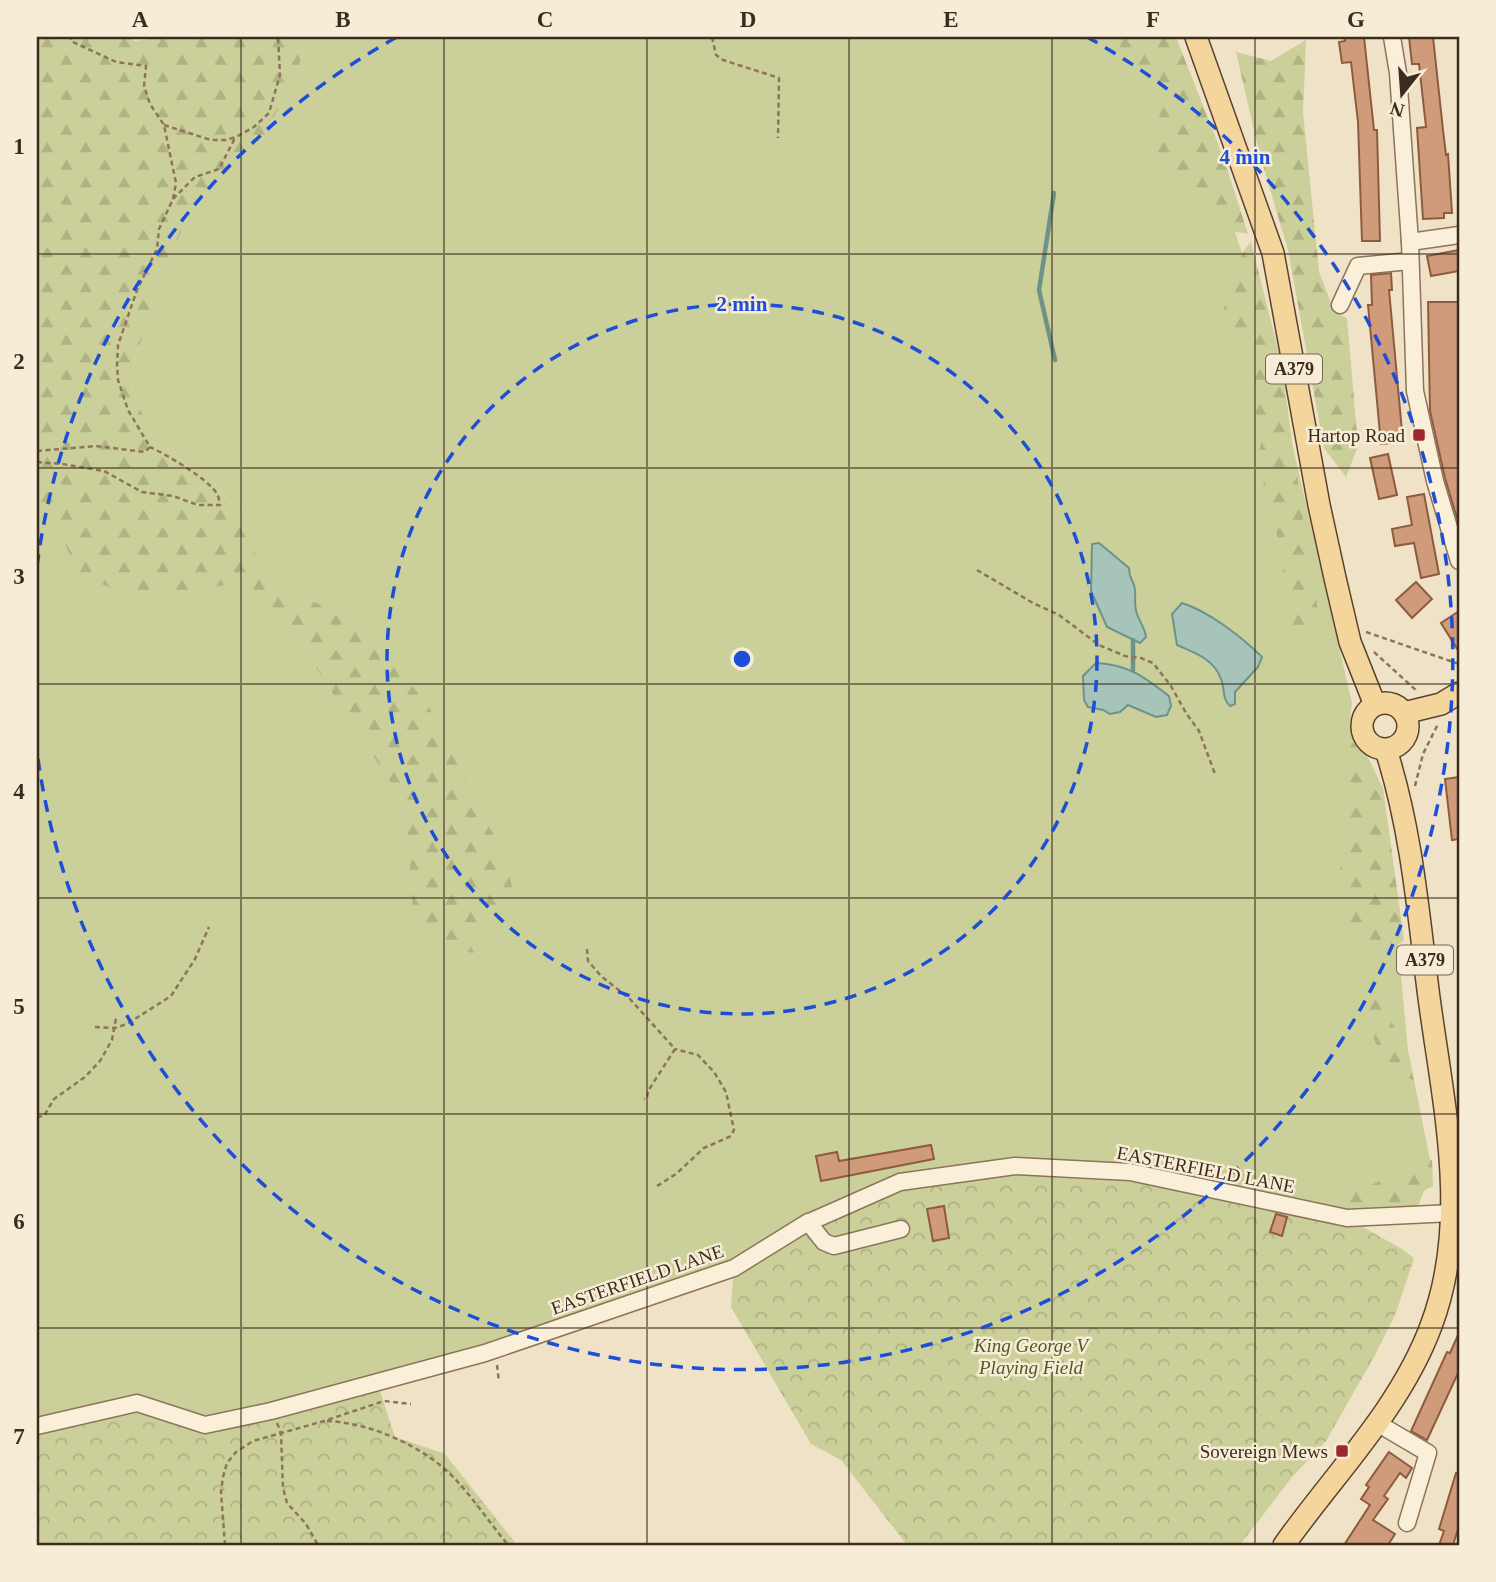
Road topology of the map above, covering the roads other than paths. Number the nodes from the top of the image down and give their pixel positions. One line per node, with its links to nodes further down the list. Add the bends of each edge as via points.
1 (1196, 37): 9 (main road, A379, via 1273,253 1346,626)
2 (1392, 37): 4 (street)
3 (1459, 235): 4 (street)
4 (1410, 242): 5 (street)
5 (1410, 261): 6 (street, via 1358,266); 7 (street, via 1415,391)
6 (1340, 305)
7 (1459, 560)
8 (1445, 701): 10 (main road)
9 (1375, 705): 10 (main road, via 1388,703); 11 (main road, via 1364,716 1362,732 1371,745)
10 (1404, 713): 11 (main road, via 1407,733 1399,745)
11 (1386, 750): 12 (main road, A379, via 1406,818)
12 (1455, 1171): 13 (main road, A379)
13 (1452, 1213): 14 (street, EASTERFIELD LANE, via 1347,1218 1130,1172 1015,1166 900,1182); 16 (main road, A379, via 1446,1267 1432,1324 1405,1382)
14 (808, 1222): 15 (street, via 824,1242 834,1246); 17 (street, EASTERFIELD LANE, via 734,1268 495,1350 324,1396 205,1425 137,1403)
15 (901, 1229)
16 (1377, 1423): 18 (street, via 1428,1453); 19 (main road, A379)
17 (37, 1426)
18 (1407, 1523)
19 (1284, 1545)

